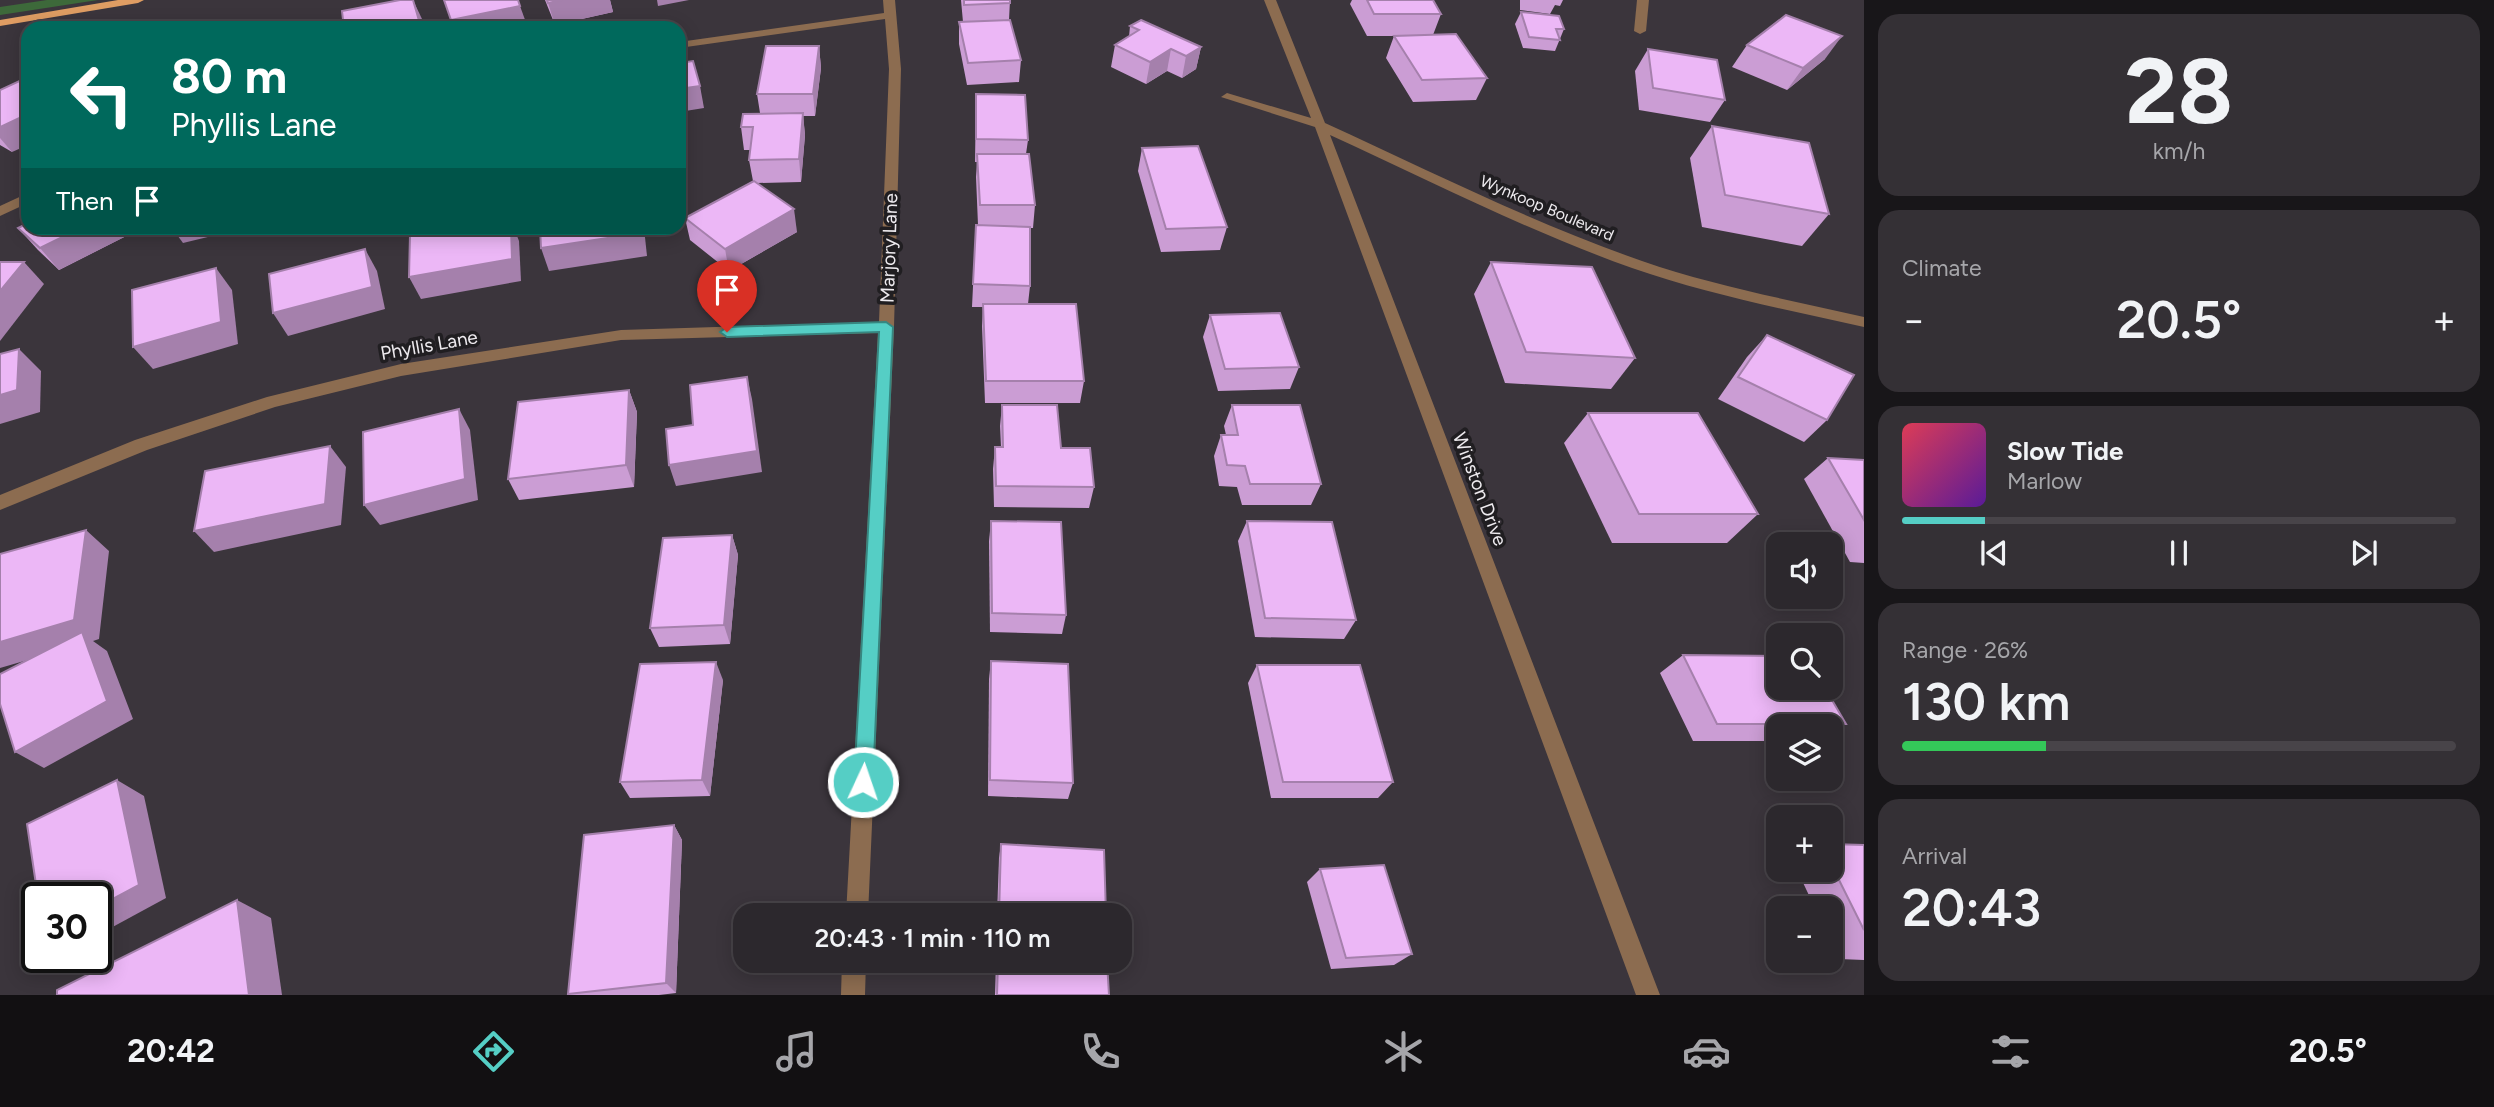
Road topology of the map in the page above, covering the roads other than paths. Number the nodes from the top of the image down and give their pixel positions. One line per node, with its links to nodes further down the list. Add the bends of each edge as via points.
1 (138, 0): 5 (main road)
2 (1270, 0): 9 (street, Winston Drive)
3 (1643, 0): 6 (street)
4 (890, 8): 7 (street); 13 (street, Marjory Lane, via 895,69)
5 (0, 23)
6 (1640, 31)
7 (686, 44)
8 (1227, 97): 9 (street, Wynkoop Boulevard)
9 (1320, 125): 12 (street, Wynkoop Boulevard, via 1523,220 1639,265); 18 (street, Winston Drive)
10 (21, 201): 11 (street)
11 (0, 212)
12 (1864, 323)
13 (886, 327): 14 (street, Phyllis Lane, via 621,335 401,370 273,401 154,440); 15 (street, Marjory Lane)
14 (0, 503)
15 (858, 903)
16 (854, 973): 17 (street)
17 (853, 995)
18 (1648, 995)

